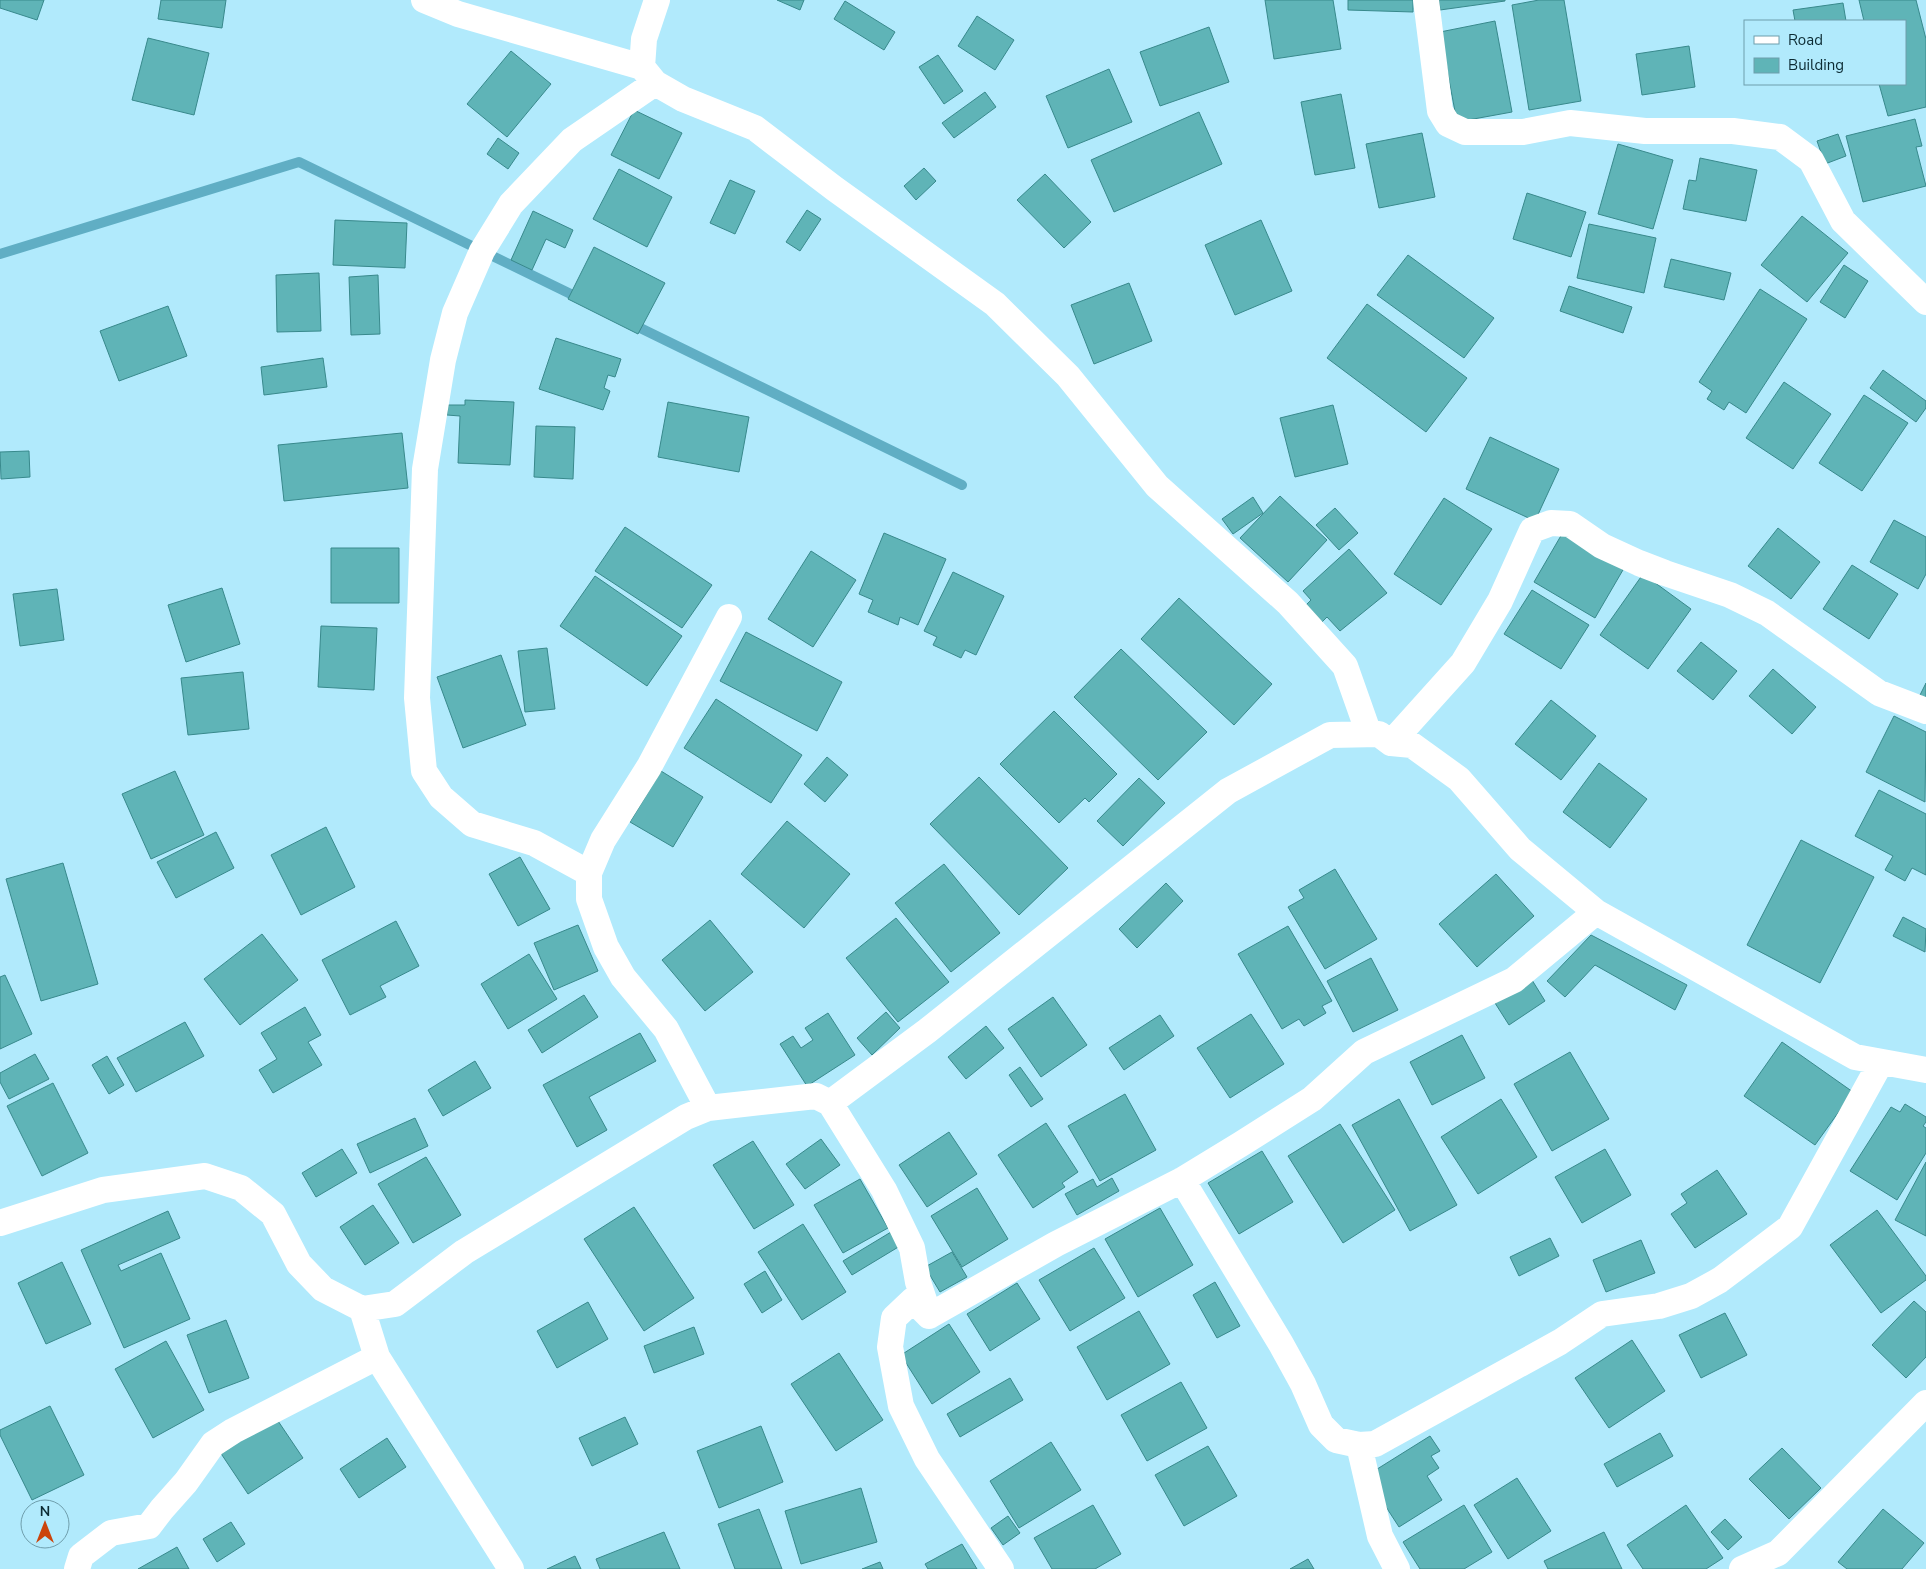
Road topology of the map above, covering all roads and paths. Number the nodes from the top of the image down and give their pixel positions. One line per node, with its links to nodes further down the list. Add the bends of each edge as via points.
1 (424, 0): 4 (street)
2 (656, 0): 4 (street, via 644,39)
3 (1426, 0): 5 (street, via 1440,111 1448,124 1466,132 1523,132 1570,123 1645,131 1733,131 1780,137 1811,160 1843,222)
4 (648, 75): 8 (street, via 683,99 755,128 995,304 1068,376 1157,486 1288,603 1345,666); 9 (street, via 572,140 511,204 482,251 455,313 425,469 416,698 424,771 441,796 472,824 534,843)
5 (1926, 302)
6 (729, 617): 9 (street, via 649,767 603,840)
7 (1926, 711): 8 (street, via 1879,692 1767,613 1738,598 1639,563 1602,546 1570,524 1551,523 1532,530 1500,601 1463,663)
8 (1380, 738): 10 (street, via 1412,745 1459,779 1520,849); 13 (street, via 1330,735 1228,792 927,1032)
9 (589, 873): 14 (street, via 589,899 606,947 622,977 666,1029)
10 (1596, 912): 11 (street, via 1855,1057); 15 (street, via 1514,980 1364,1052 1312,1099)
11 (1881, 1062): 12 (street); 21 (street, via 1790,1226 1720,1280 1690,1296 1658,1306 1602,1314 1560,1342 1400,1431 1375,1444)
12 (1926, 1070)
13 (830, 1103): 14 (street, via 816,1096); 18 (street, via 884,1190 912,1248)
14 (708, 1108): 17 (street, via 686,1117 464,1252 395,1304)
15 (1182, 1180): 18 (street, via 1056,1244); 21 (street, via 1281,1344 1321,1426 1336,1440)
16 (0, 1223): 17 (street, via 103,1190 205,1176 241,1188 273,1214 299,1264 323,1290)
17 (362, 1309): 19 (street)
18 (929, 1316): 24 (street, via 913,1300 894,1318 890,1347 901,1406 927,1459)
19 (377, 1357): 22 (street, via 233,1430 213,1444 149,1526 111,1533 81,1556); 23 (street)
20 (1926, 1403): 26 (street, via 1778,1553)
21 (1359, 1445): 25 (street, via 1380,1536)
22 (77, 1569)
23 (511, 1569)
24 (1000, 1569)
25 (1397, 1569)
26 (1742, 1569)

